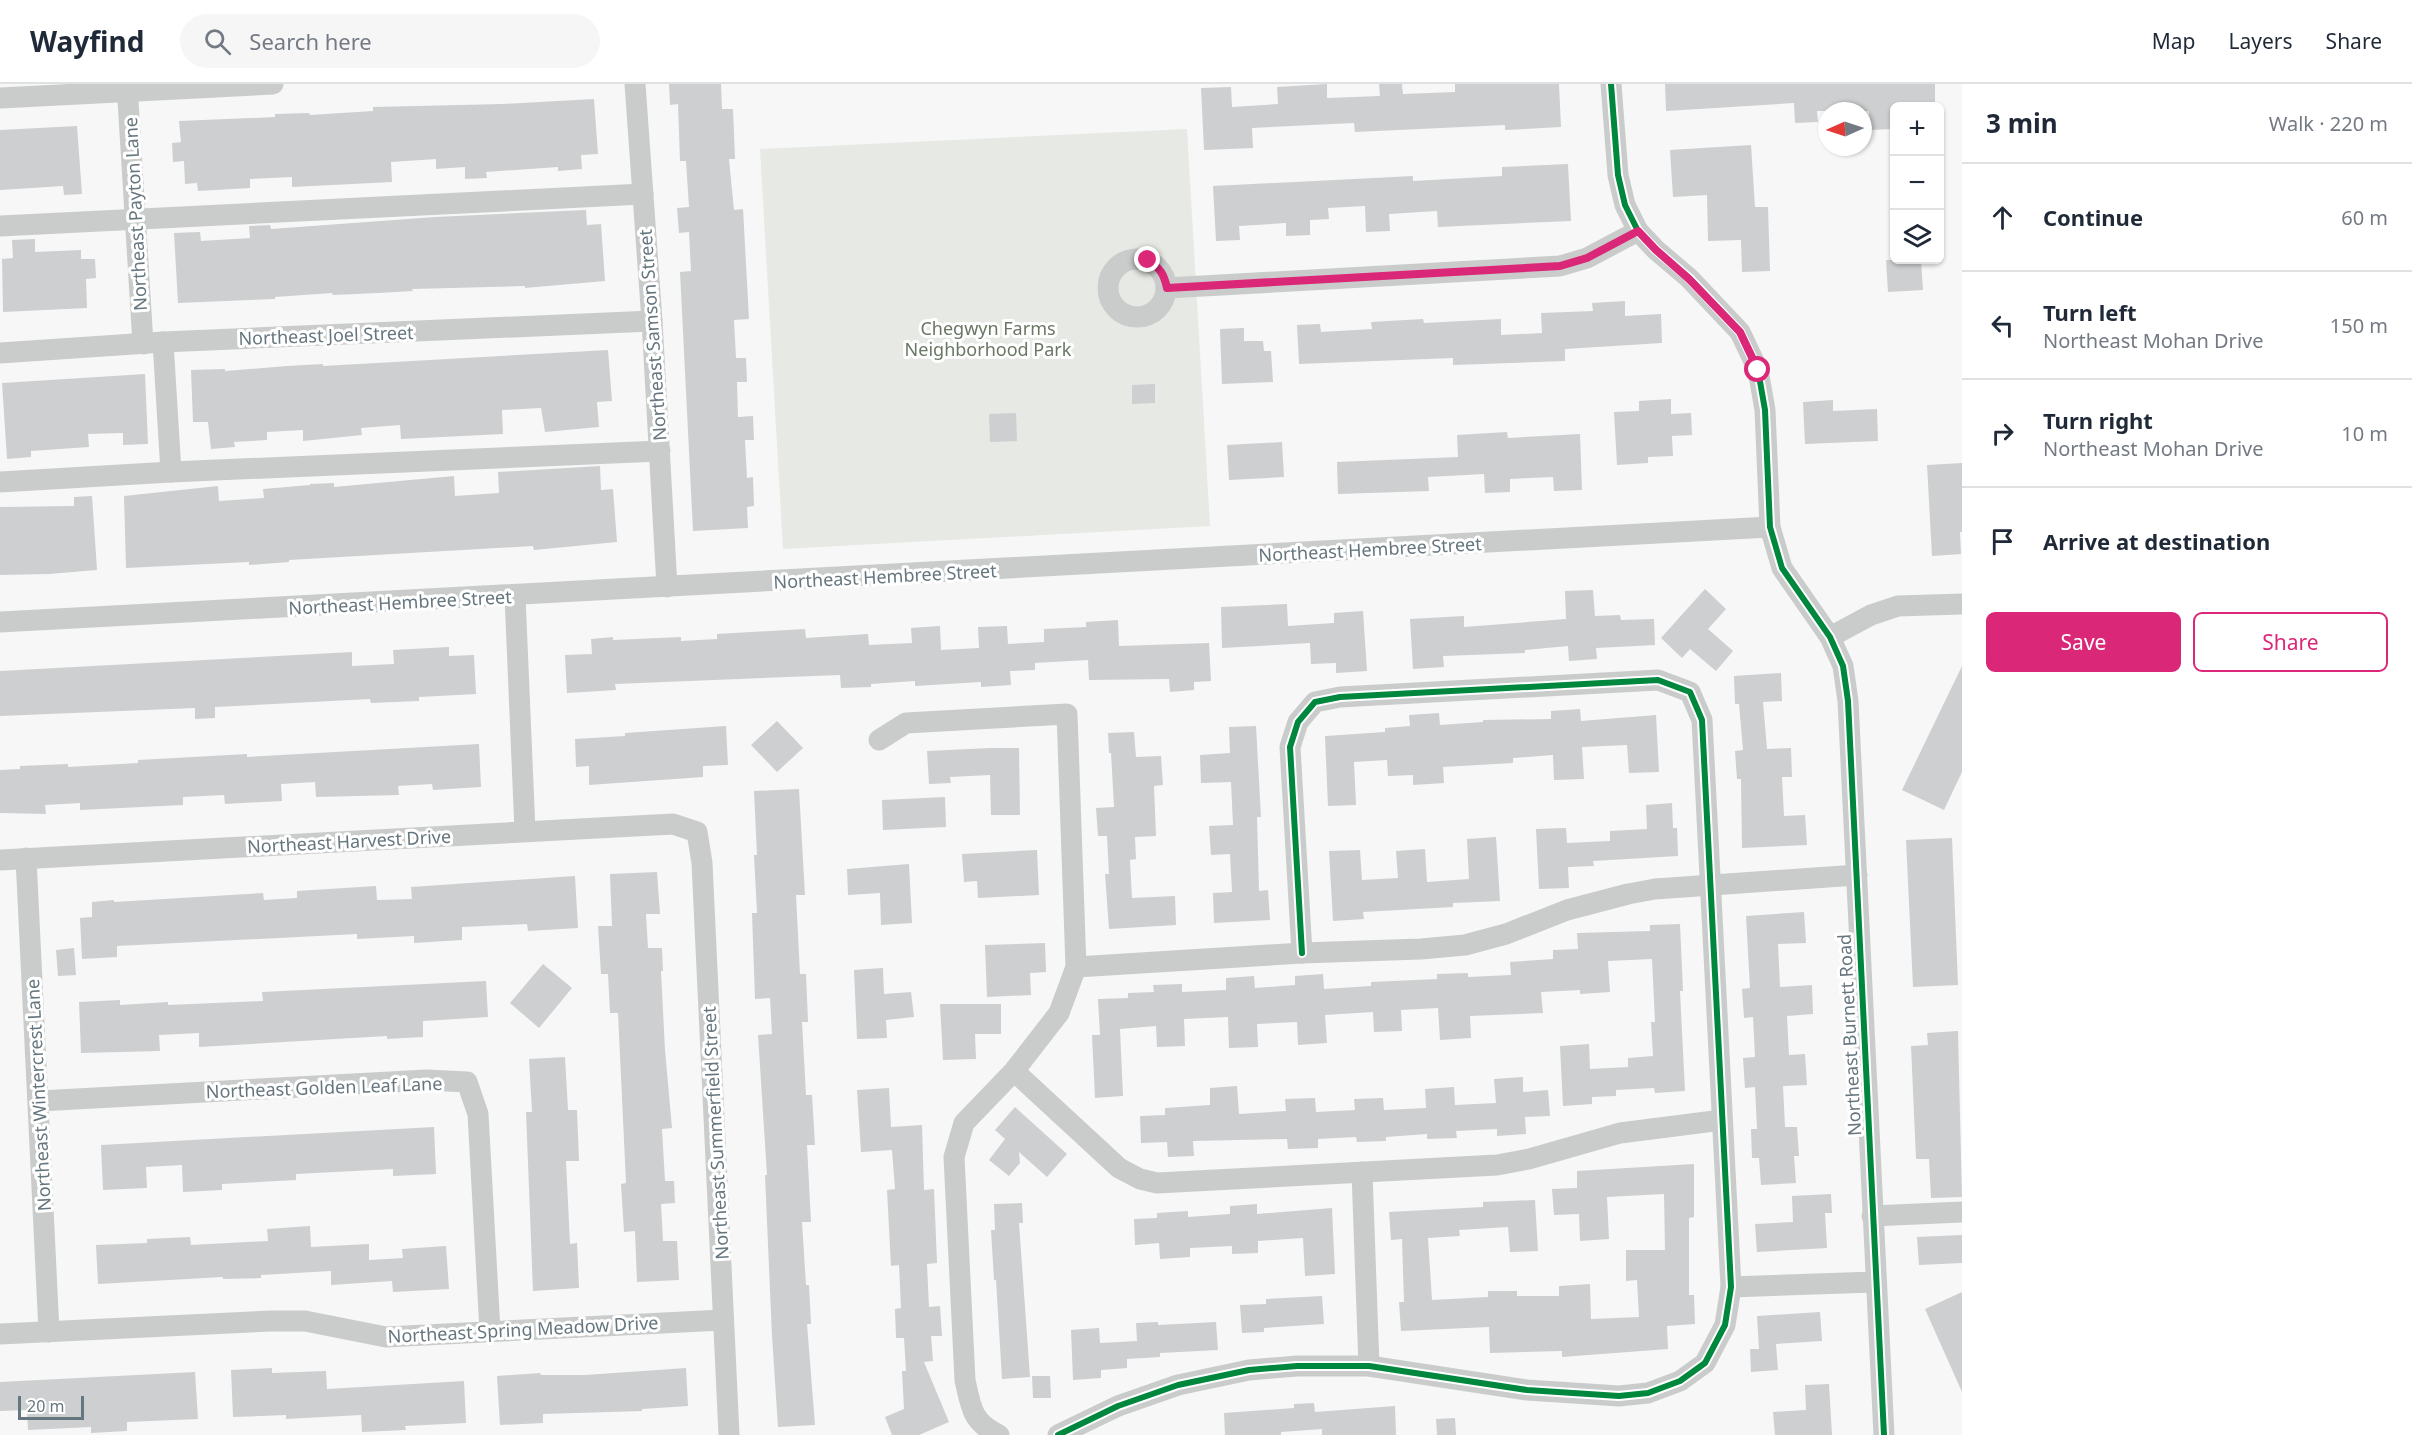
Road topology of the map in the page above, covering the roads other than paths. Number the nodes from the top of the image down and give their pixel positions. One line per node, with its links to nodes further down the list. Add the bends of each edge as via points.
1 (273, 84): 4 (street)
2 (635, 84): 6 (street, Northeast Samson Street)
3 (1611, 84): 9 (street, Northeast Burnett Road, via 1618,175 1625,205)
4 (128, 88): 5 (street); 7 (street, Northeast Payton Lane)
5 (0, 98)
6 (643, 194): 7 (street); 11 (street, Northeast Samson Street)
7 (134, 220): 8 (street); 12 (street, Northeast Payton Lane)
8 (0, 226)
9 (1638, 231): 10 (street, via 1587,258 1560,266); 17 (street, Northeast Burnett Road, via 1740,332 1758,370 1765,410)
10 (1167, 288)
11 (652, 321): 12 (street, Northeast Joel Street); 14 (street, Northeast Samson Street)
12 (153, 343): 13 (street, Northeast Joel Street); 15 (street, Northeast Payton Lane)
13 (0, 353)
14 (660, 451): 15 (street); 18 (street, Northeast Samson Street)
15 (171, 472): 16 (street)
16 (0, 482)
17 (1770, 527): 18 (street, Northeast Hembree Street); 22 (street, Northeast Burnett Road, via 1782,568)
18 (667, 587): 19 (street, Northeast Hembree Street)
19 (515, 596): 21 (street, Northeast Hembree Street); 24 (street)
20 (1962, 604): 22 (street, via 1898,606 1871,615)
21 (0, 622)
22 (1830, 637): 28 (street, Northeast Burnett Road, via 1843,666 1848,701)
23 (879, 740): 31 (street, via 906,723 1067,714)
24 (525, 831): 25 (street, Northeast Harvest Drive, via 673,824); 26 (street, Northeast Harvest Drive)
25 (696, 832): 40 (street, Northeast Summerfield Street, via 702,862)
26 (26, 858): 27 (street, Northeast Harvest Drive); 33 (street, Northeast Wintercrest Lane)
27 (0, 860)
28 (1857, 875): 29 (street); 37 (street, Northeast Burnett Road)
29 (1711, 886): 30 (street, via 1628,894 1465,945); 30 (street, via 1702,720 1690,692 1658,680 1340,697 1315,702 1298,722 1290,747); 34 (street)
30 (1302, 953): 31 (street)
31 (1076, 967): 32 (street, via 1059,1013)
32 (1014, 1071): 35 (street, via 1119,1168 1140,1179 1157,1183); 46 (street, via 964,1123 954,1157 965,1380 972,1412 983,1427)
33 (39, 1101): 41 (street, Northeast Golden Leaf Lane, via 428,1080 467,1082 478,1114); 42 (street, Northeast Wintercrest Lane)
34 (1722, 1120): 35 (street, via 1620,1133 1497,1165); 39 (street)
35 (1362, 1172): 44 (street)
36 (1962, 1212): 37 (street)
37 (1872, 1216): 38 (street, Northeast Burnett Road)
38 (1875, 1282): 39 (street); 48 (street, Northeast Burnett Road)
39 (1731, 1287): 44 (street, via 1725,1325 1705,1363 1680,1381 1648,1393 1618,1396 1527,1390)
40 (723, 1320): 41 (street, Northeast Spring Meadow Drive); 45 (street, Northeast Summerfield Street)
41 (490, 1331): 42 (street, Northeast Spring Meadow Drive, via 386,1337 305,1321 271,1321)
42 (49, 1332): 43 (street, Northeast Spring Meadow Drive)
43 (0, 1334)
44 (1369, 1366): 47 (street, via 1249,1370 1178,1385 1118,1406)
45 (729, 1435)
46 (999, 1435)
47 (1058, 1435)
48 (1884, 1435)

